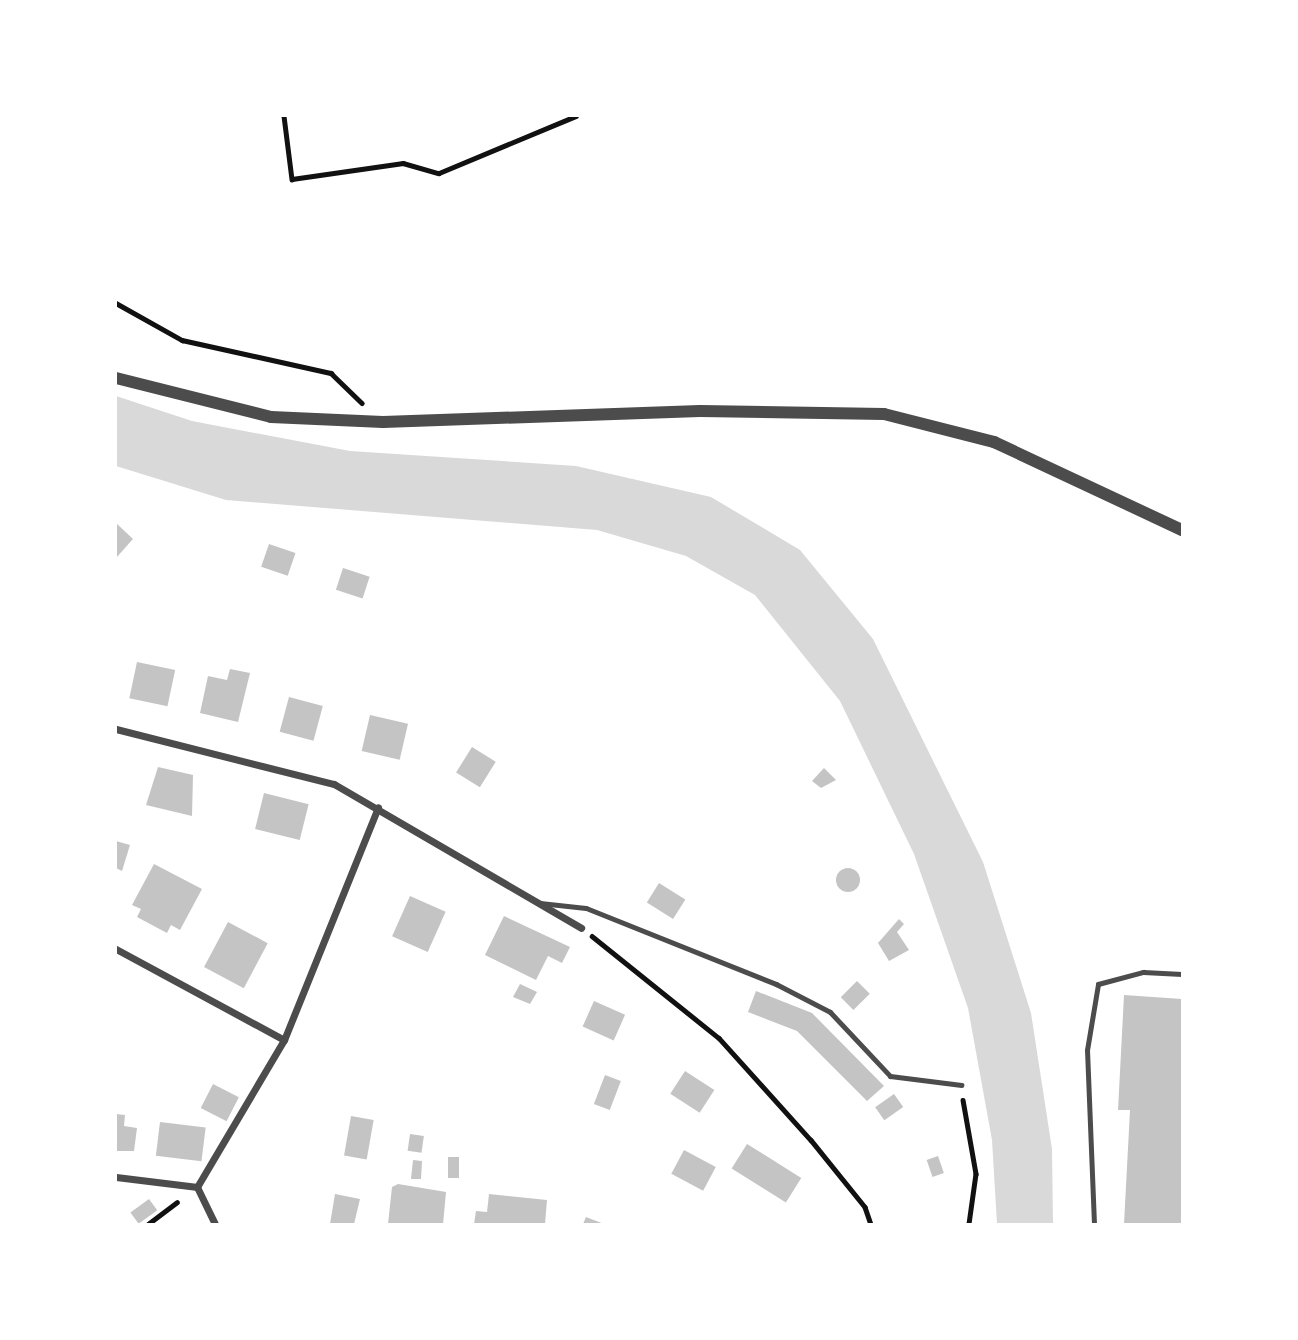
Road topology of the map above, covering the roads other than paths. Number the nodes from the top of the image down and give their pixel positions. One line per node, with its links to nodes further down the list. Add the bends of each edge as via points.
1 (116, 378): 2 (street, via 271,417 383,422 700,411 884,414 994,442)
2 (1182, 530)
3 (116, 729): 4 (street, via 334,784)
4 (378, 807): 5 (street); 9 (street)
5 (536, 902): 6 (street); 10 (lane, via 586,908 776,984 831,1012 890,1076)
6 (581, 928)
7 (116, 949): 9 (street)
8 (1182, 974): 14 (lane, via 1143,972 1098,984 1087,1050)
9 (284, 1040): 12 (street)
10 (961, 1085)
11 (116, 1177): 12 (street)
12 (197, 1187): 13 (street)
13 (215, 1224)
14 (1094, 1224)

